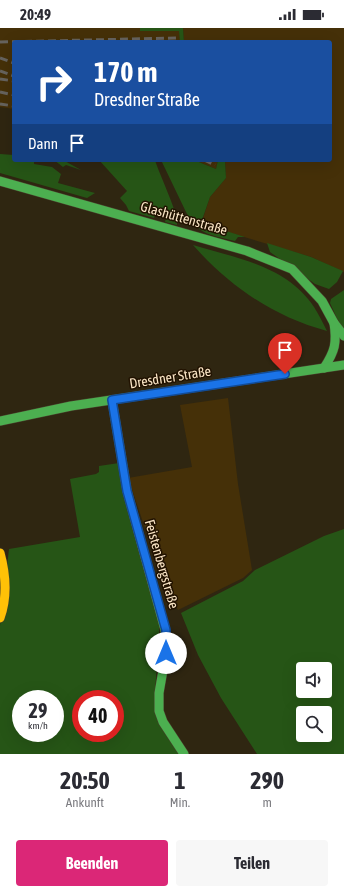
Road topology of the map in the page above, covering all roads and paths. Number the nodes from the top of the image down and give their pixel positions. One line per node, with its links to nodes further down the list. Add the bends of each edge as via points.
1 (0, 181): 2 (main road, Glashüttenstraße, via 247,251 292,269 322,301)
2 (334, 323): 3 (main road, Glashüttenstraße); 5 (main road, Glashüttenstraße, via 336,348)
3 (344, 336)
4 (344, 365): 5 (main road, Dresdner Straße)
5 (324, 368): 6 (main road, Dresdner Straße)
6 (112, 400): 7 (main road, Dresdner Straße, via 42,411); 11 (main road, Feistenbergstraße, via 125,480 166,630 166,653 159,693 160,711 163,722)
7 (0, 421)
8 (0, 555): 9 (main road); 10 (main road, via 6,587)
9 (0, 572)
10 (0, 618)
11 (184, 754)

